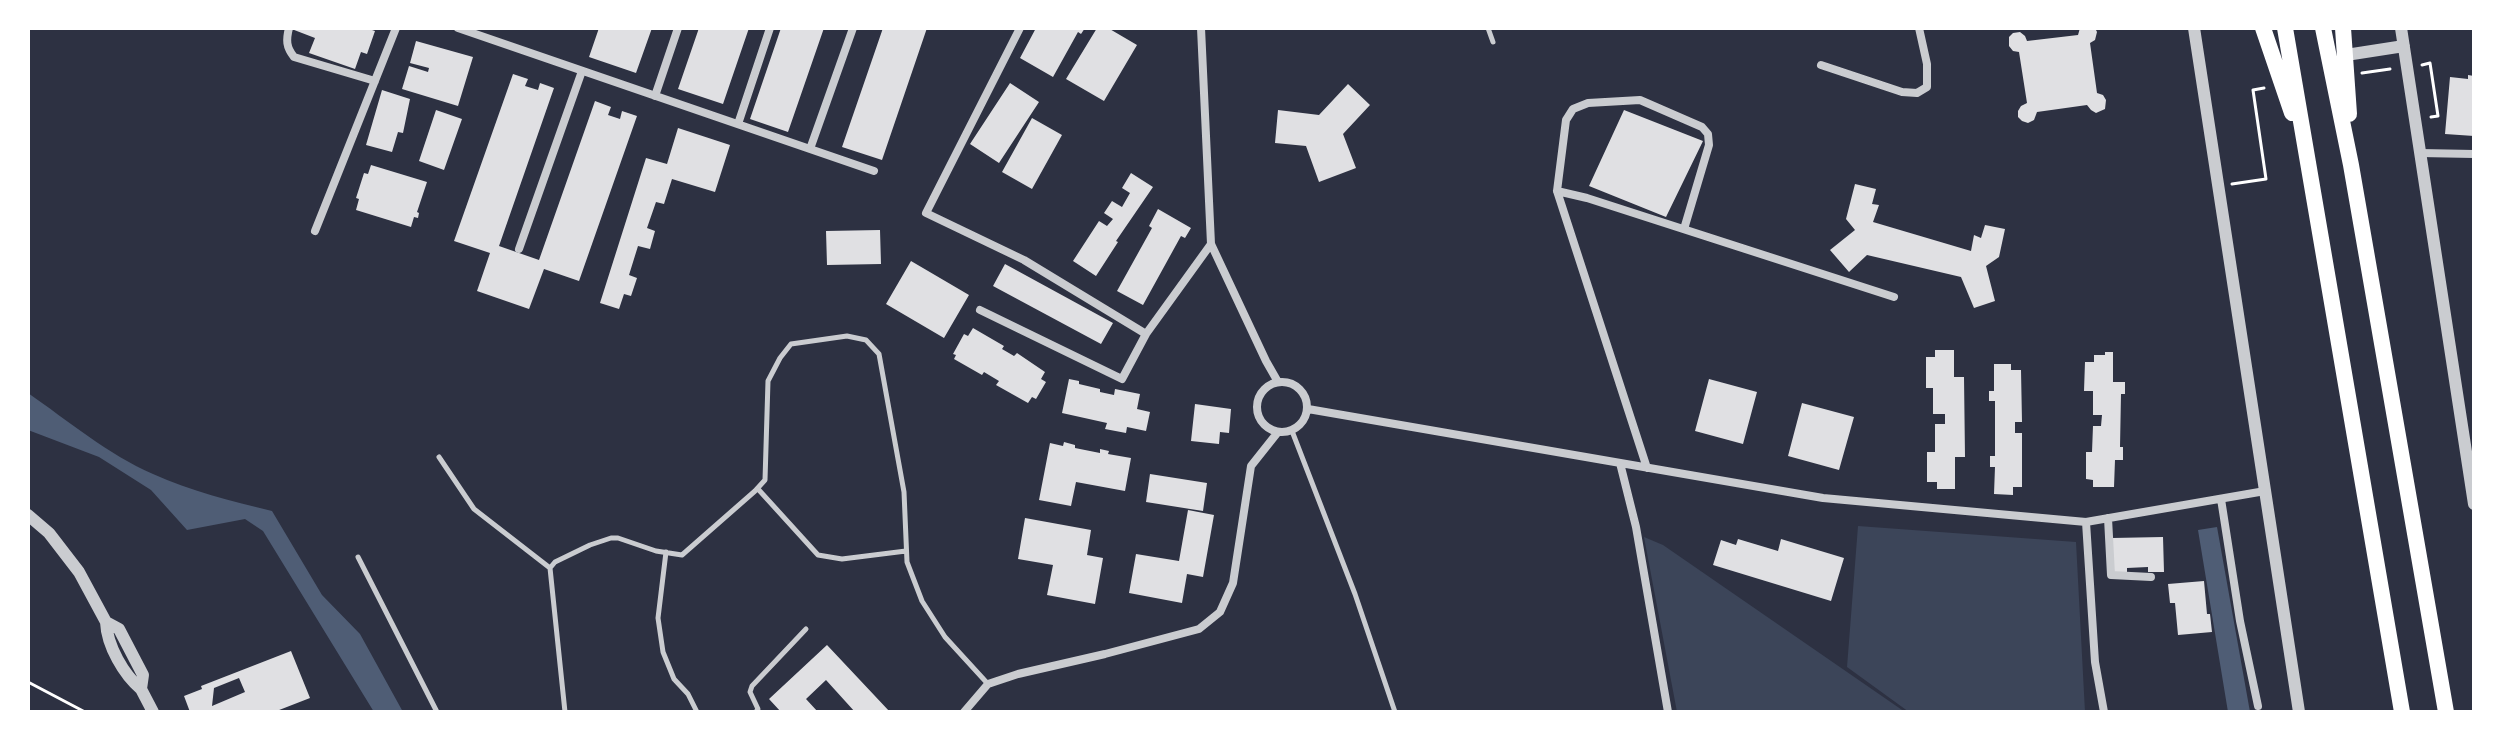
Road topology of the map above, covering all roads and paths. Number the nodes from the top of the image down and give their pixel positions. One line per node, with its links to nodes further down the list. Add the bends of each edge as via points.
1 (289, 28): 23 (street, via 287,49 294,57)
2 (396, 28): 23 (street)
3 (458, 28): 22 (street)
4 (678, 28): 25 (street)
5 (770, 28): 27 (street)
6 (853, 28): 28 (street)
7 (1020, 28): 42 (street, via 926,213 1024,260)
8 (1201, 28): 38 (street)
9 (1488, 28): 17 (lane)
10 (1919, 28): 21 (street, via 1927,87 1917,93)
11 (2194, 28): 34 (street)
12 (2263, 28): 31 (highway)
13 (2285, 28): 31 (highway)
14 (2323, 28): 32 (highway)
15 (2343, 28): 19 (highway)
16 (2401, 28): 18 (street)
17 (1493, 42)
18 (2404, 46): 19 (street); 29 (street)
19 (2346, 55): 32 (highway)
20 (2430, 63): 26 (path)
21 (1821, 65)
22 (582, 71): 25 (street); 39 (street)
23 (375, 81): 37 (street)
24 (2253, 90): 34 (path, via 2266,179)
25 (655, 96): 27 (street)
26 (2438, 116)
27 (738, 124): 28 (street)
28 (810, 149): 33 (street)
29 (2420, 153): 30 (street); 53 (street)
30 (2474, 154)
31 (2308, 160): 77 (highway)
32 (2351, 165): 78 (highway)
33 (874, 171)
34 (2218, 186): 51 (street)
35 (1557, 191): 36 (street); 36 (street, via 1566,120 1573,109 1640,100 1708,134); 49 (street)
36 (1684, 229): 40 (street)
37 (315, 231)
38 (1211, 244): 42 (street); 43 (street)
39 (519, 249)
40 (1894, 297)
41 (980, 310): 42 (street, via 1122,379)
42 (1146, 334)
43 (1278, 382): 44 (street, via 1300,388); 46 (street, via 1262,391 1257,406 1261,422)
44 (1308, 409): 45 (street, via 1305,420); 48 (street)
45 (1292, 431): 46 (street); 73 (lane)
46 (1278, 432): 64 (street, via 1251,466 1233,583 1220,612 1199,629)
47 (439, 457): 60 (lane, via 474,509)
48 (1620, 463): 49 (street); 74 (street)
49 (1647, 468): 56 (street, via 1823,498)
50 (758, 489): 57 (lane, via 818,555 842,559); 57 (lane, via 765,480 768,381 780,358 791,344 847,336 866,340 879,354 904,492); 58 (lane, via 682,555)
51 (2265, 491): 52 (street); 76 (street)
52 (2221, 499): 55 (street); 65 (street)
53 (2474, 504)
54 (28, 515): 68 (street, via 79,572 106,622 119,629 143,675 141,689)
55 (2108, 518): 56 (street); 61 (street, via 2111,575)
56 (2086, 522): 75 (street, via 2095,662)
57 (906, 551): 64 (lane, via 922,601 945,637)
58 (666, 552): 60 (lane, via 611,538); 71 (lane, via 658,618 663,652)
59 (358, 557): 69 (lane)
60 (550, 568): 70 (lane)
61 (2151, 577)
62 (806, 629): 66 (lane, via 752,686)
63 (28, 682): 67 (path)
64 (988, 684): 72 (street)
65 (2258, 706)
66 (758, 711)
67 (85, 712)
68 (153, 712)
69 (437, 712)
70 (565, 712)
71 (697, 712)
72 (964, 712)
73 (1395, 712)
74 (1668, 712)
75 (2104, 712)
76 (2299, 712)
77 (2402, 712)
78 (2446, 712)

